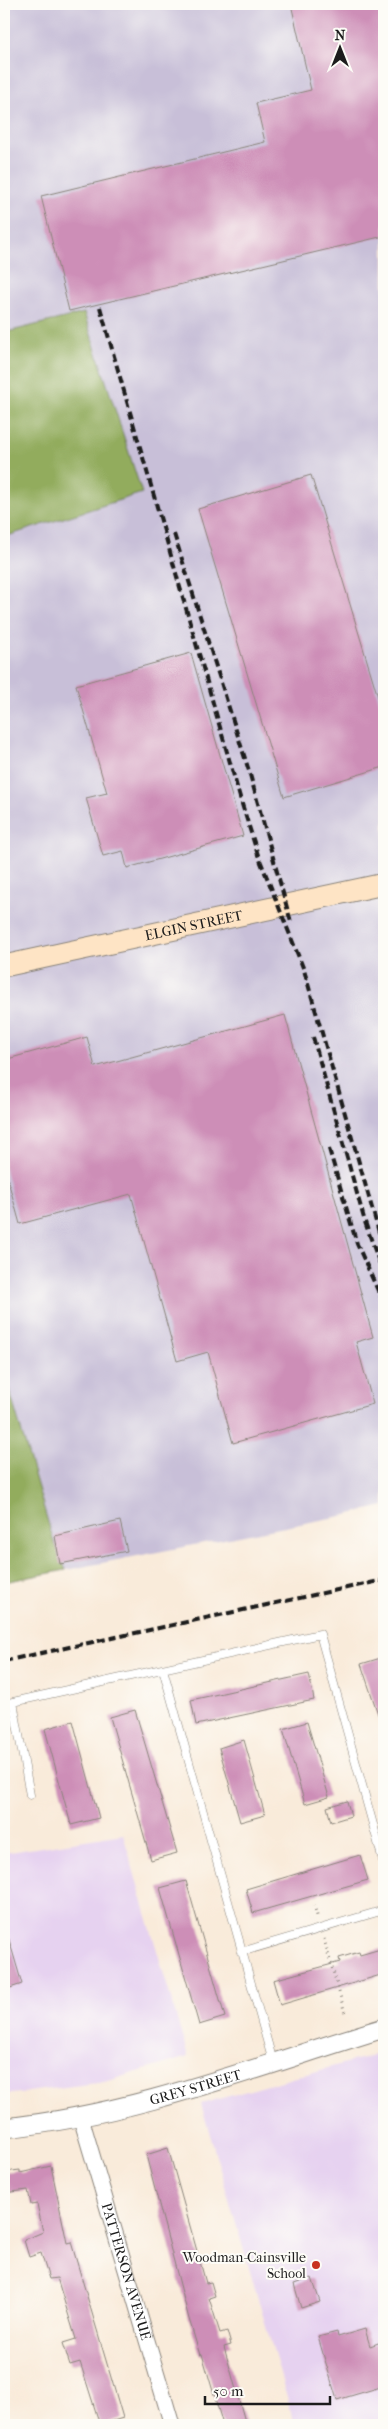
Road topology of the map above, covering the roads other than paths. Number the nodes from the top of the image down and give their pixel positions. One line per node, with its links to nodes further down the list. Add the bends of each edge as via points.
1 (384, 884): 2 (main road, ELGIN STREET)
2 (4, 966)
3 (163, 1669): 4 (lane); 7 (lane, via 320,1634); 9 (lane)
4 (13, 1702): 5 (lane); 6 (lane)
5 (4, 1704)
6 (30, 1795)
7 (384, 1864)
8 (384, 1910): 9 (lane)
9 (241, 1952): 11 (lane)
10 (384, 2028): 11 (street, GREY STREET)
11 (273, 2062): 12 (street, GREY STREET)
12 (81, 2118): 13 (street, GREY STREET); 14 (street, PATTERSON AVENUE)
13 (4, 2128)
14 (172, 2425)

